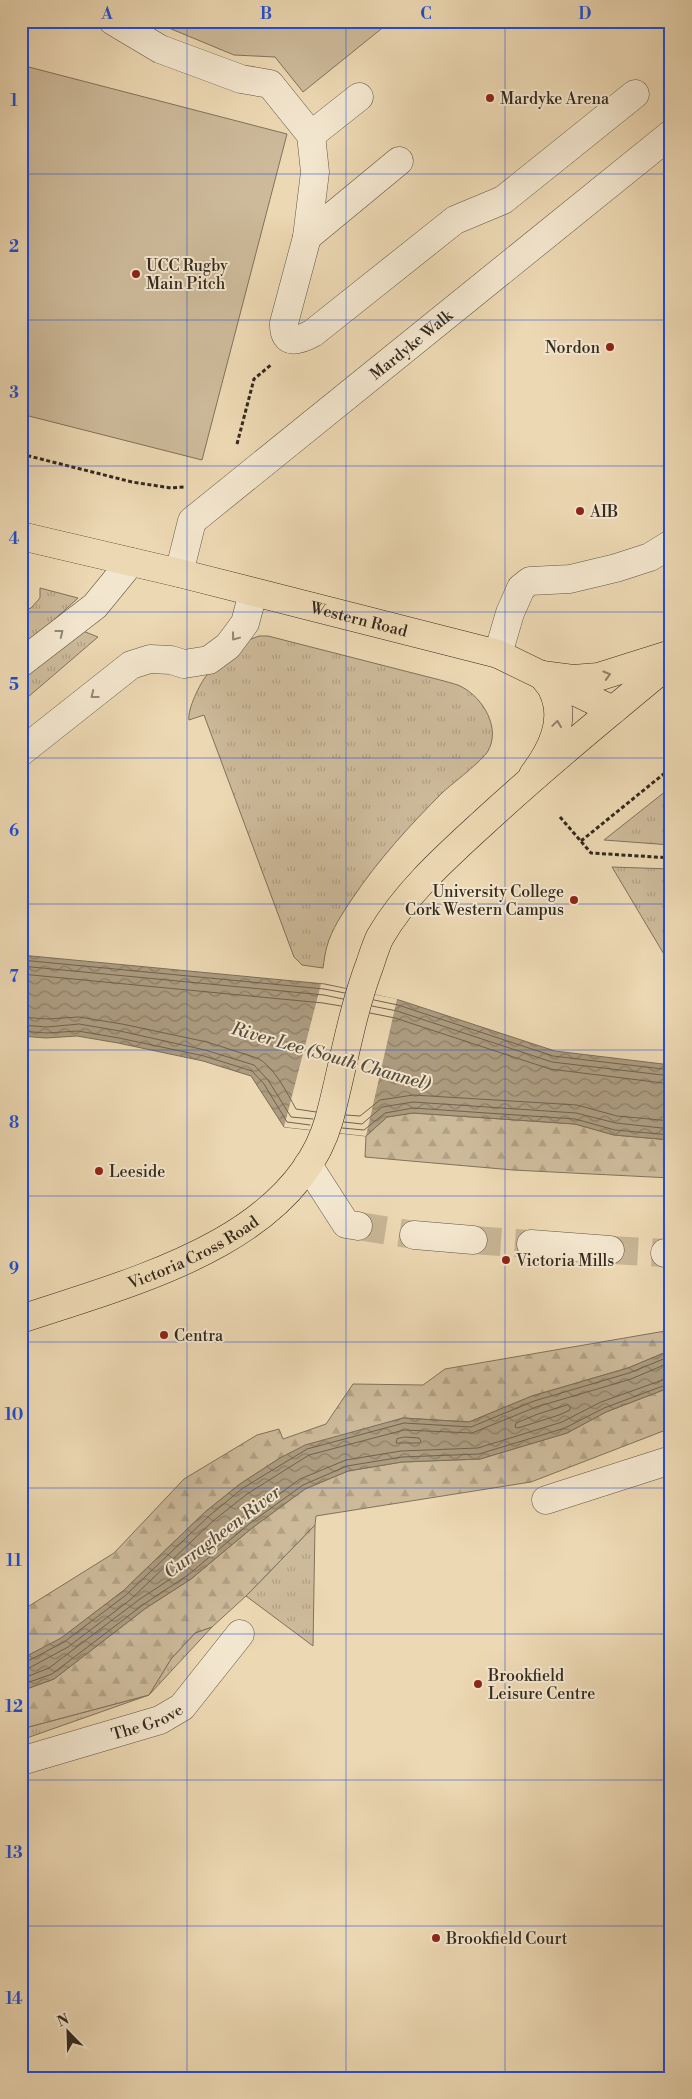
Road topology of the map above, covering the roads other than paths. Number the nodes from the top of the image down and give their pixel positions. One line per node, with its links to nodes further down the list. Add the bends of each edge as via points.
1 (113, 21): 4 (street, via 160,49 240,79 270,84)
2 (635, 94): 7 (street, via 503,200 455,220 314,333 292,340 287,337 284,323)
3 (359, 97): 4 (street)
4 (311, 134): 7 (street, via 315,172)
5 (671, 134): 11 (street, Mardyke Walk, via 192,521)
6 (399, 161): 7 (street)
7 (307, 237)
8 (21, 536): 10 (main road, Western Road)
9 (671, 544): 13 (street, via 650,556 570,580 530,580 521,588 510,613)
10 (131, 562): 11 (main road, Western Road); 16 (street, one-way to 10, via 95,606)
11 (179, 573): 12 (main road, Western Road)
12 (253, 593): 13 (main road, Western Road); 19 (street, one-way to 19, via 243,627 228,646 209,660 184,664 150,659 132,665)
13 (498, 654): 17 (main road, Western Road)
14 (671, 654): 17 (main road, one-way to 14, via 573,679 598,677)
15 (671, 662): 18 (main road)
16 (21, 663)
17 (542, 675): 18 (main road, Western Road); 20 (main road, one-way to 17, via 545,759 555,736 559,712 553,690)
18 (613, 710): 20 (main road)
19 (21, 752)
20 (528, 782): 21 (main road, Victoria Cross Road, via 419,884 380,938 359,991 325,1131)
21 (308, 1165): 22 (street, via 346,1224); 27 (main road, Victoria Cross Road, via 284,1196 217,1244 156,1274)
22 (358, 1226)
23 (414, 1235): 24 (street)
24 (473, 1240)
25 (531, 1244): 26 (street)
26 (610, 1250)
27 (21, 1318)
28 (671, 1460): 29 (street)
29 (546, 1500)
30 (240, 1634): 31 (street, The Grove, via 182,1707 172,1714)
31 (21, 1761)

